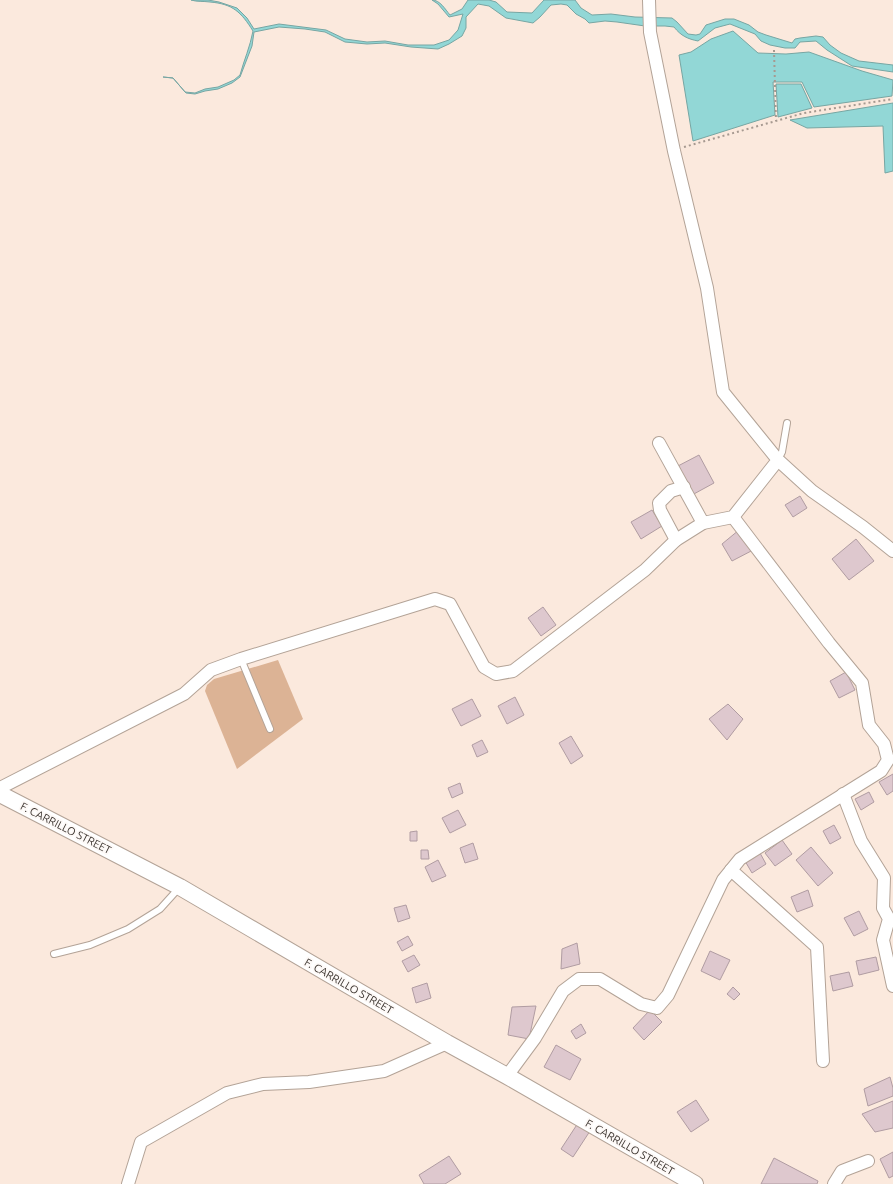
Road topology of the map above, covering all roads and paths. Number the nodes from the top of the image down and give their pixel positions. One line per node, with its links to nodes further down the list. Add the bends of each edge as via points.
1 (649, 6): 5 (street, via 650,32)
2 (774, 50): 4 (path)
3 (893, 99): 4 (path, via 804,112)
4 (776, 120): 5 (path)
5 (674, 151): 8 (street, via 707,288 723,392)
6 (787, 423): 8 (lane)
7 (659, 443): 9 (street)
8 (778, 460): 10 (street); 13 (street, via 812,491)
9 (684, 487): 11 (street); 12 (street, via 671,490 659,503 660,510)
10 (733, 517): 11 (street); 18 (street, via 829,644 862,683 869,725 884,744 888,760 881,771)
11 (703, 523): 12 (street)
12 (676, 540): 14 (street, via 646,570 513,670 496,674 484,667 450,604 436,599)
13 (893, 551)
14 (241, 659): 15 (lane); 16 (street, via 211,670 184,694)
15 (270, 728)
16 (0, 788)
17 (0, 794): 20 (street, F. CARRILLO STREET)
18 (843, 794): 19 (street, via 740,858); 22 (street, via 861,842 884,878 882,908 889,919 883,940)
19 (732, 870): 24 (street, via 817,947); 25 (street, via 723,880 668,995 657,1008 641,1004 600,979 579,979 563,991 536,1038)
20 (180, 887): 21 (lane, via 160,909 128,929 90,945); 23 (street, F. CARRILLO STREET)
21 (54, 954)
22 (893, 986)
23 (447, 1043): 25 (street, F. CARRILLO STREET); 27 (street, via 384,1071 309,1082 263,1084 227,1093 142,1142)
24 (823, 1061)
25 (507, 1076): 28 (street, F. CARRILLO STREET)
26 (868, 1161): 29 (street, via 842,1171)
27 (128, 1184)
28 (695, 1184)
29 (834, 1184)

